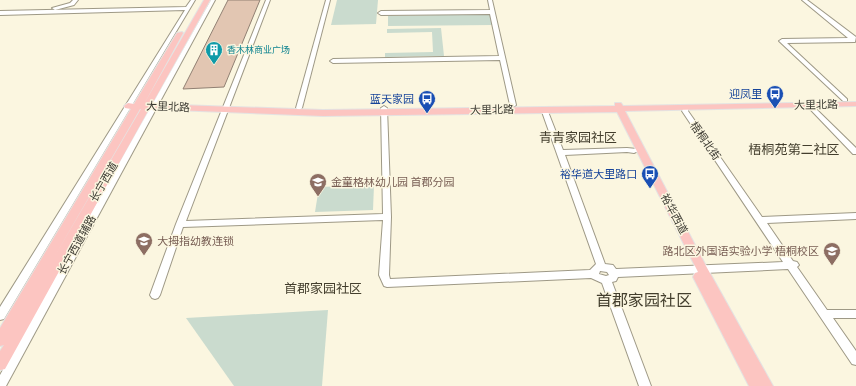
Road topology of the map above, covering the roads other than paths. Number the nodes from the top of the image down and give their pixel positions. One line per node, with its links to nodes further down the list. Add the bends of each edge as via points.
1 (76, 0): 11 (street, via 72,4 54,9)
2 (193, 0): 10 (street, 长宁西道辅路)
3 (200, 0): 19 (main road, 长宁西道)
4 (207, 0): 19 (main road, 长宁西道)
5 (213, 0): 19 (street, 长宁西道辅路)
6 (268, 0): 24 (street)
7 (328, 0): 25 (street)
8 (490, 0): 12 (street)
9 (804, 0): 14 (street)
10 (188, 8): 11 (street); 19 (street, 长宁西道辅路)
11 (0, 12)
12 (493, 12): 13 (street); 15 (street)
13 (380, 13)
14 (855, 40): 18 (street, via 782,41)
15 (502, 58): 16 (street); 21 (street)
16 (333, 61)
17 (856, 99): 18 (main road, 大里北路)
18 (846, 100): 22 (main road, 大里北路)
19 (143, 104): 24 (main road, 大里北路); 47 (street, 长宁西道辅路); 48 (main road, 长宁西道); 51 (main road, 长宁西道); 52 (street, 长宁西道辅路)
20 (856, 104): 23 (main road, 大里北路)
21 (513, 105): 22 (main road, 大里北路); 28 (main road, 大里北路)
22 (614, 106): 26 (main road, 大里北路); 27 (main road, 大里北路); 31 (main road, 裕华西道); 40 (main road, 裕华西道)
23 (810, 106): 26 (main road, 大里北路); 29 (street)
24 (226, 107): 25 (main road, 大里北路); 28 (main road, 大里北路, via 323,113); 37 (street)
25 (299, 108): 28 (main road, 大里北路)
26 (686, 108): 36 (street, 梧桐北街, via 685,111)
27 (544, 109): 28 (main road, 大里北路); 33 (street)
28 (384, 110): 35 (street)
29 (848, 144): 30 (street); 32 (street)
30 (856, 144)
31 (634, 151): 33 (street, via 630,154); 40 (main road, 裕华西道)
32 (856, 152)
33 (561, 155): 39 (street)
34 (856, 216): 36 (street)
35 (387, 217): 37 (street); 42 (street, via 384,275 386,283)
36 (761, 220): 38 (street, 梧桐北街)
37 (180, 224): 44 (street)
38 (793, 265): 40 (street); 46 (street, 梧桐北街)
39 (602, 267): 41 (street, via 610,268); 42 (street, via 595,268)
40 (699, 269): 41 (street); 54 (main road, 裕华西道); 55 (main road, 裕华西道)
41 (614, 273): 43 (street, via 613,278)
42 (594, 274): 43 (street, via 598,279)
43 (606, 280): 53 (street)
44 (155, 295)
45 (856, 314): 46 (street)
46 (827, 315): 49 (street, 梧桐北街); 50 (street, 梧桐北街)
47 (0, 316)
48 (0, 340)
49 (856, 353)
50 (856, 360)
51 (0, 364)
52 (0, 386)
53 (645, 386)
54 (756, 386)
55 (766, 386)

